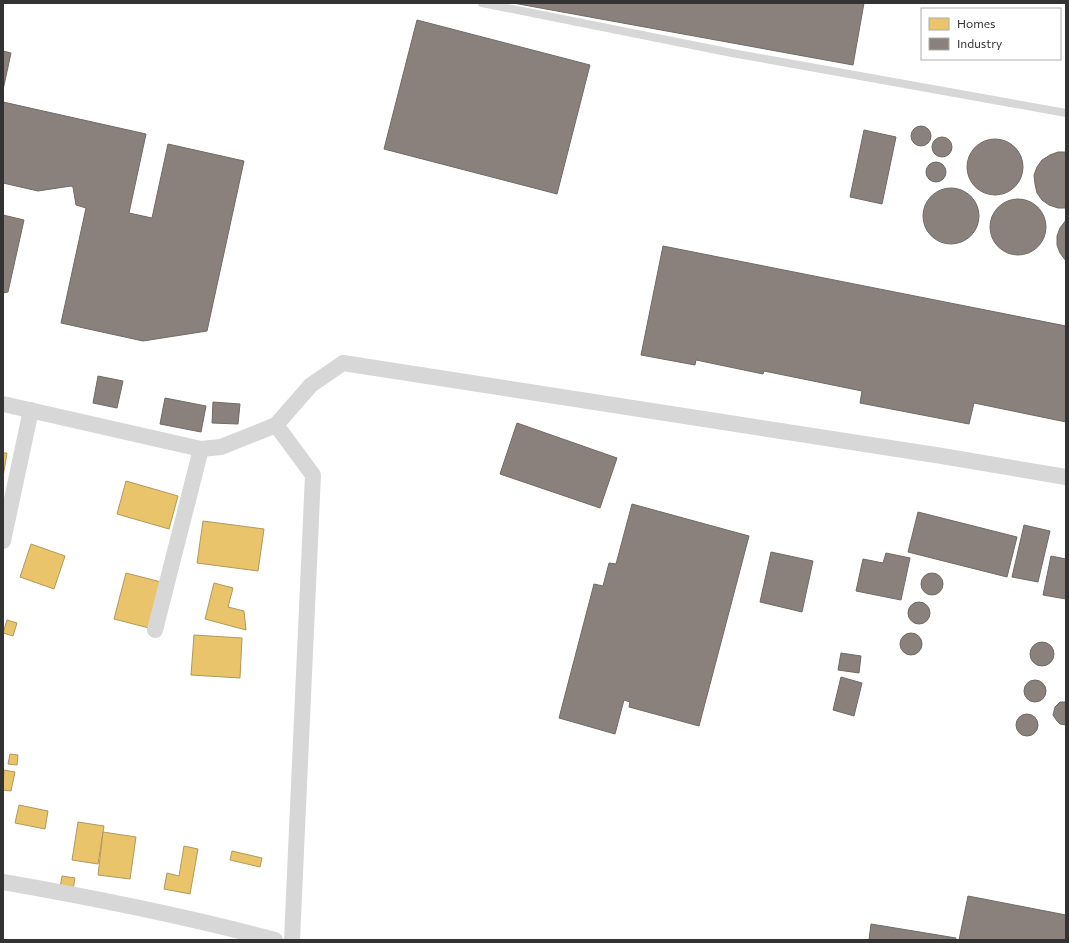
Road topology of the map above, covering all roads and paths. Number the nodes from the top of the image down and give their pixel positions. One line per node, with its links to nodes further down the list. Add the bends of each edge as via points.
1 (482, 3): 2 (lane, via 732,53)
2 (1066, 112)
3 (3, 404): 4 (street)
4 (31, 410): 6 (street); 8 (street)
5 (276, 425): 6 (street, via 221,447); 7 (street, via 311,385 343,363); 12 (street, via 313,475)
6 (201, 449): 9 (street)
7 (1066, 477)
8 (3, 540)
9 (155, 630)
10 (3, 882): 11 (street, via 191,918)
11 (275, 940)
12 (292, 940)

